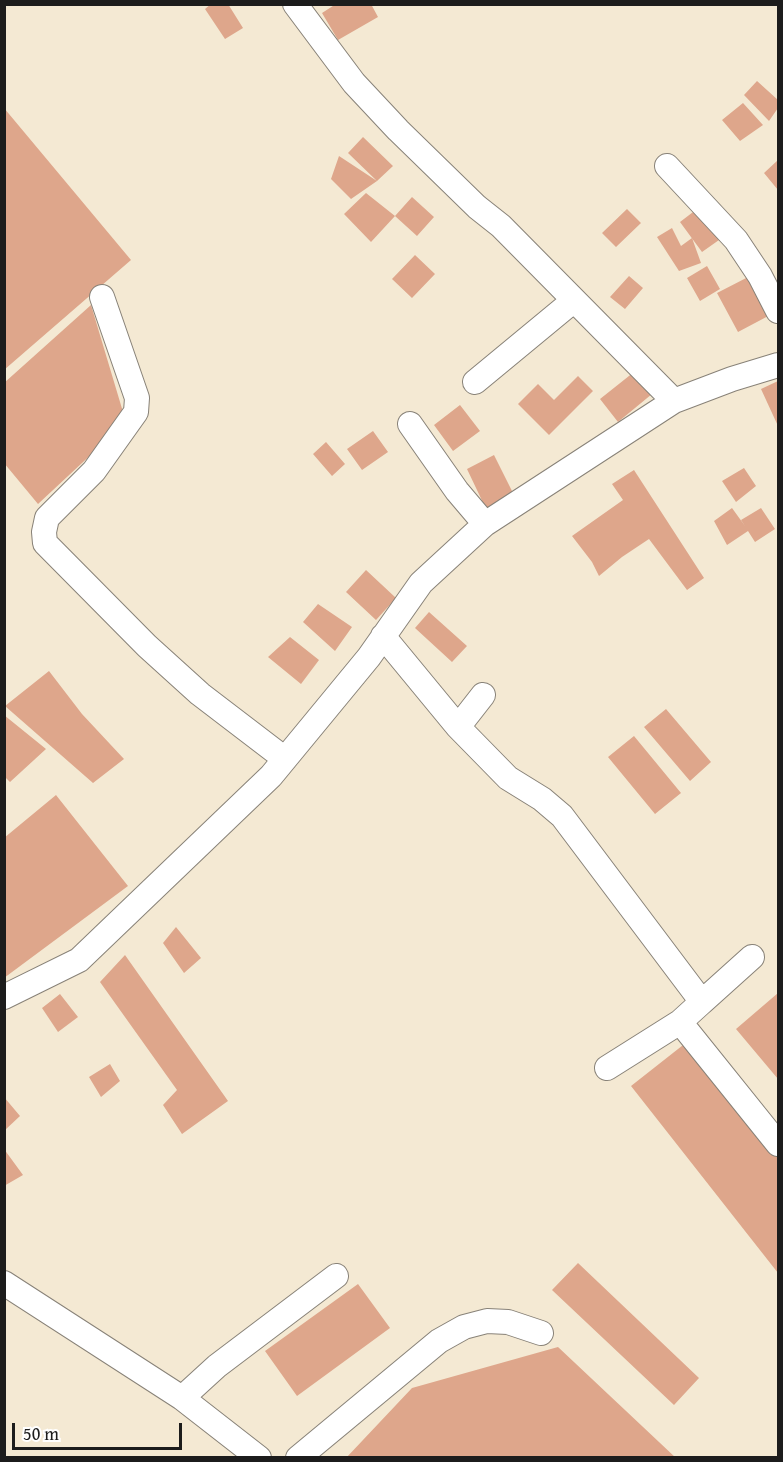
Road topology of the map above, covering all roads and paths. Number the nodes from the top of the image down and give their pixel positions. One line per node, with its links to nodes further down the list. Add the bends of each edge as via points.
1 (295, 4): 4 (street, via 354,83)
2 (667, 166): 5 (street, via 736,240)
3 (102, 297): 14 (street, via 136,398 136,412 94,471 47,518 45,543 200,694)
4 (573, 301): 7 (street); 8 (street)
5 (778, 311)
6 (778, 365): 8 (street)
7 (475, 381)
8 (674, 402): 10 (street)
9 (410, 424): 10 (street)
10 (484, 524): 11 (street, via 421,583)
11 (383, 636): 13 (street); 14 (street)
12 (483, 695): 13 (street)
13 (458, 727): 17 (street, via 508,778 562,816)
14 (285, 759): 16 (street, via 79,960)
15 (752, 957): 17 (street)
16 (4, 997)
17 (702, 1002): 18 (street)
18 (680, 1022): 19 (street); 20 (street)
19 (607, 1068)
20 (778, 1144)
21 (336, 1276): 24 (street, via 217,1366)
22 (4, 1283): 24 (street)
23 (541, 1333): 26 (street, via 508,1322 487,1321 465,1327 439,1341)
24 (182, 1398): 25 (street)
25 (259, 1458)
26 (298, 1458)

